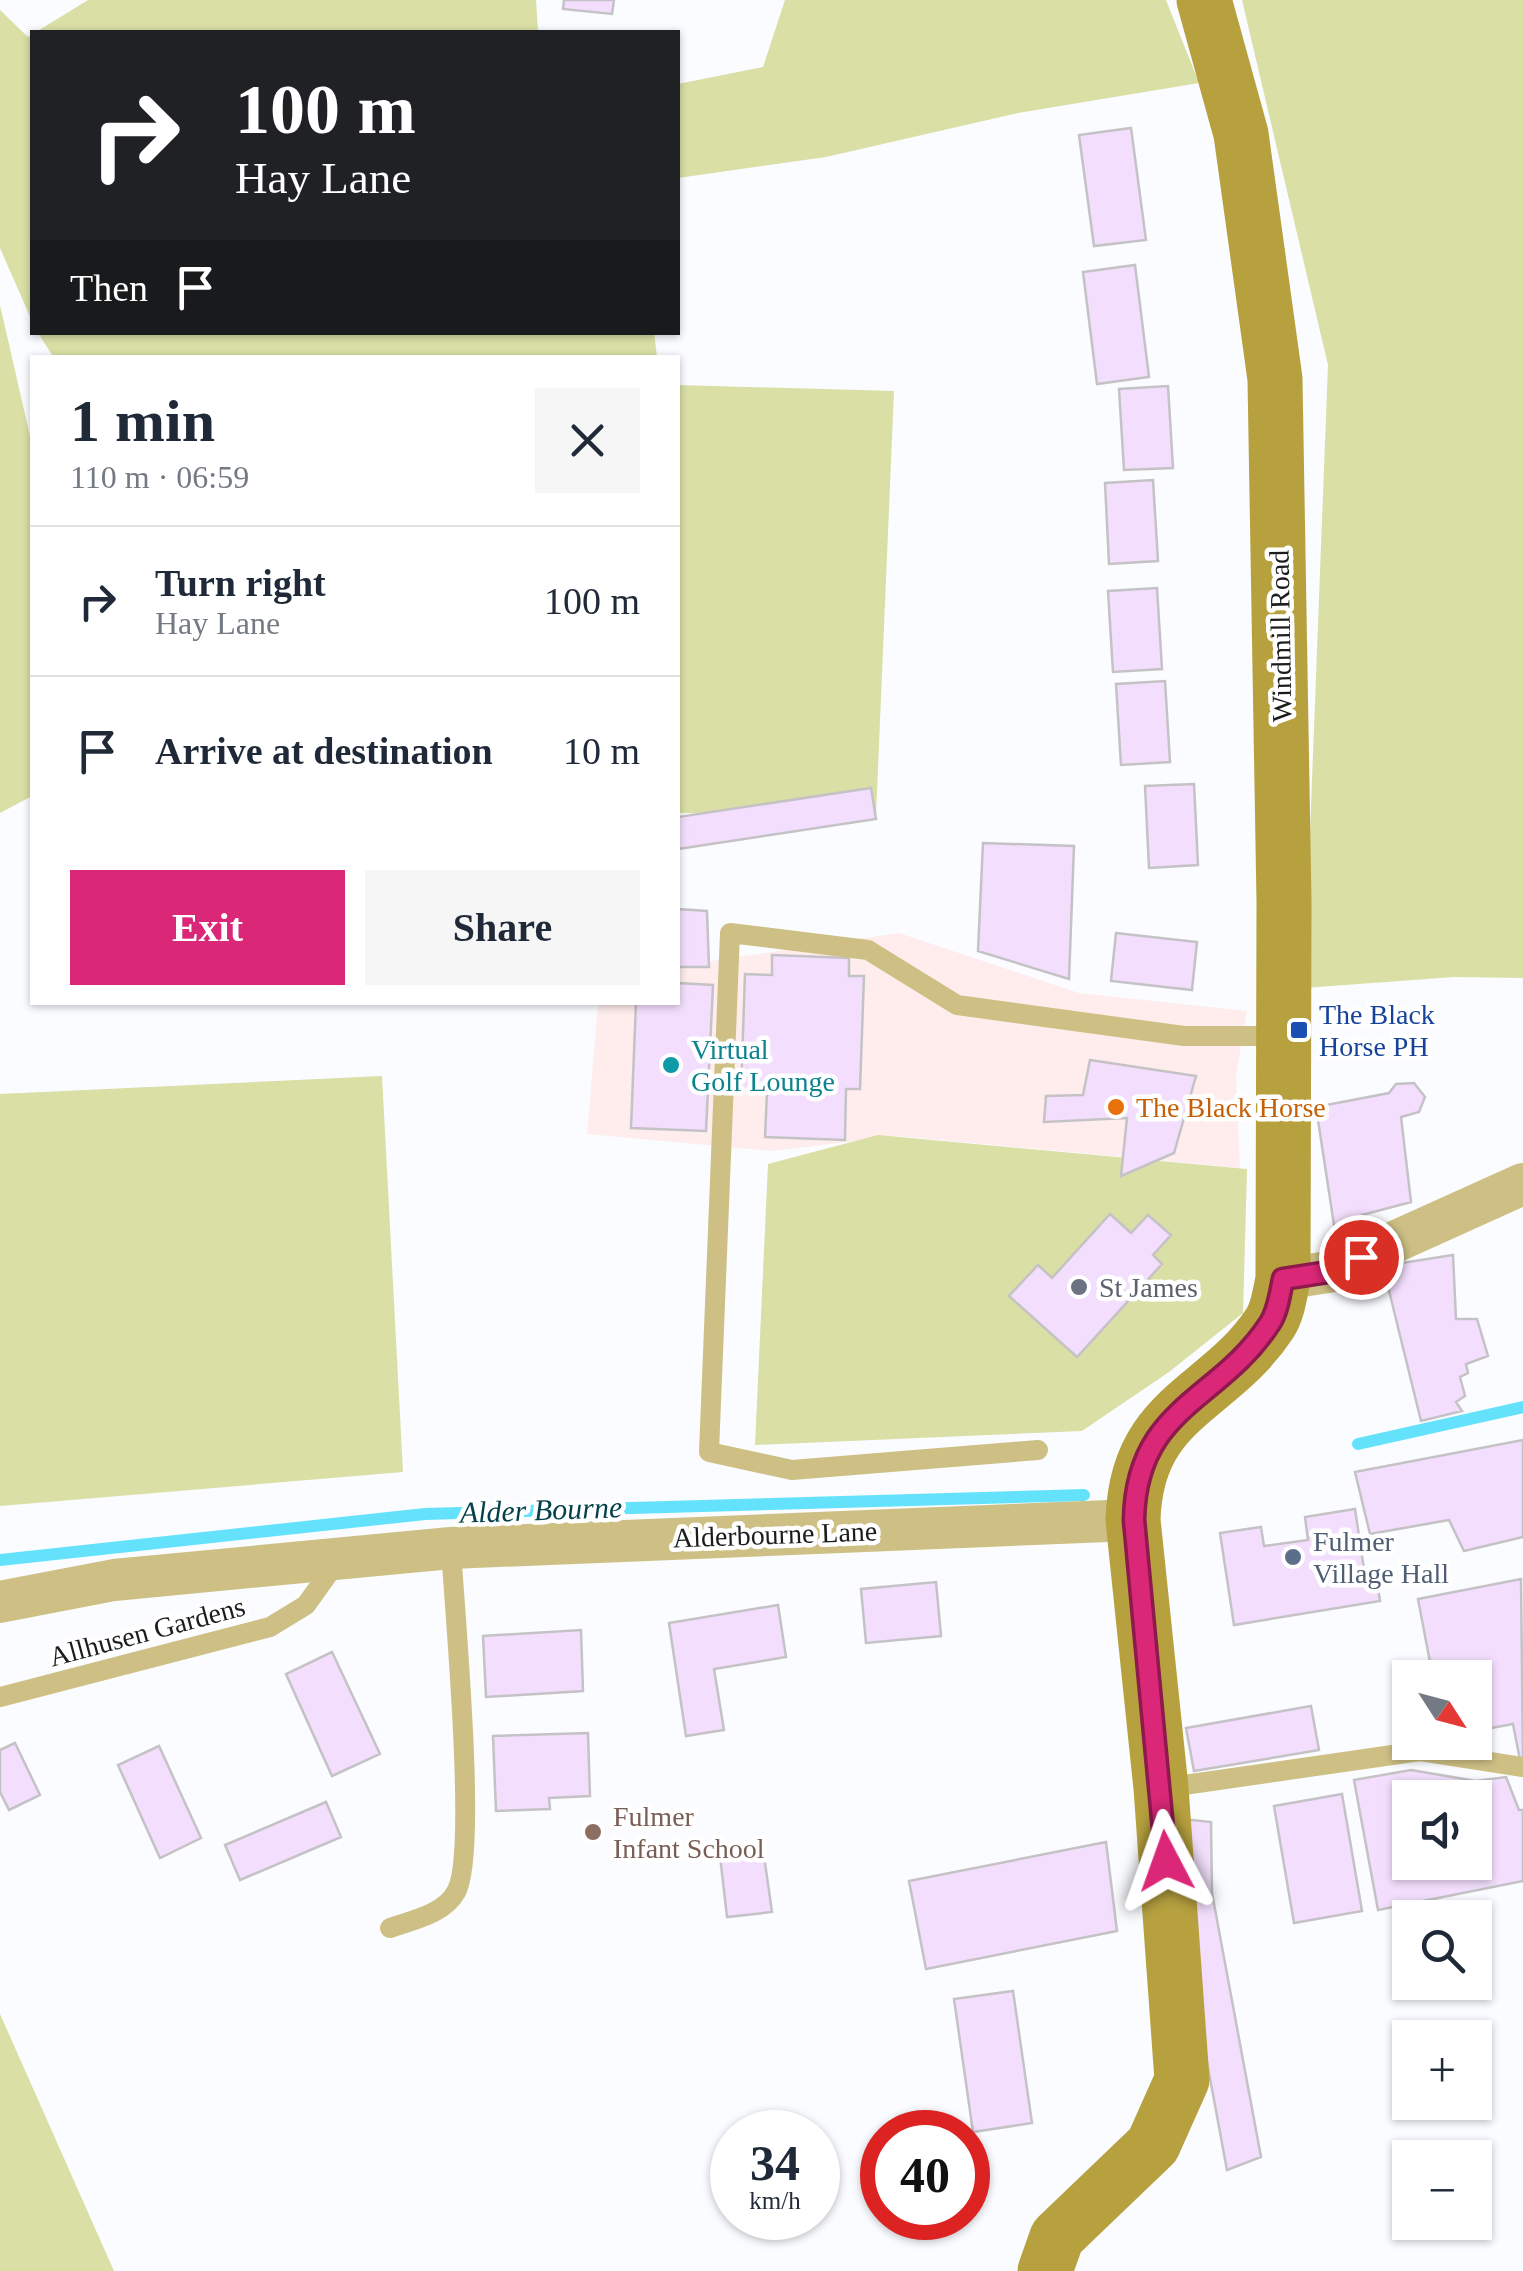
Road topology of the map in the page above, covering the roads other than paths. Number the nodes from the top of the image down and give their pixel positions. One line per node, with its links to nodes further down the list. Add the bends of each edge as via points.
1 (1204, 0): 2 (street, Windmill Road, via 1241,134 1275,379)
2 (1284, 1036): 4 (street, Windmill Road); 5 (lane, via 1184,1036 957,1005 868,950 730,933 710,1452 792,1470)
3 (1523, 1184): 4 (street, via 1328,1272)
4 (1283, 1279): 6 (street, Windmill Road, via 1273,1320 1256,1342 1165,1424 1134,1484)
5 (1038, 1450)
6 (1134, 1520): 7 (street, Alderbourne Lane); 12 (street, Windmill Road)
7 (451, 1548): 8 (street, Alderbourne Lane); 13 (lane, via 463,1868 458,1891 445,1905)
8 (339, 1559): 9 (street, Alderbourne Lane, via 114,1580); 10 (lane, Allhusen Gardens, via 306,1605 270,1627)
9 (0, 1602)
10 (0, 1697)
11 (1523, 1767): 12 (lane, via 1420,1751)
12 (1161, 1788): 14 (street, Windmill Road, via 1182,2080 1153,2145 1056,2237)
13 (390, 1928)
14 (1045, 2271)

